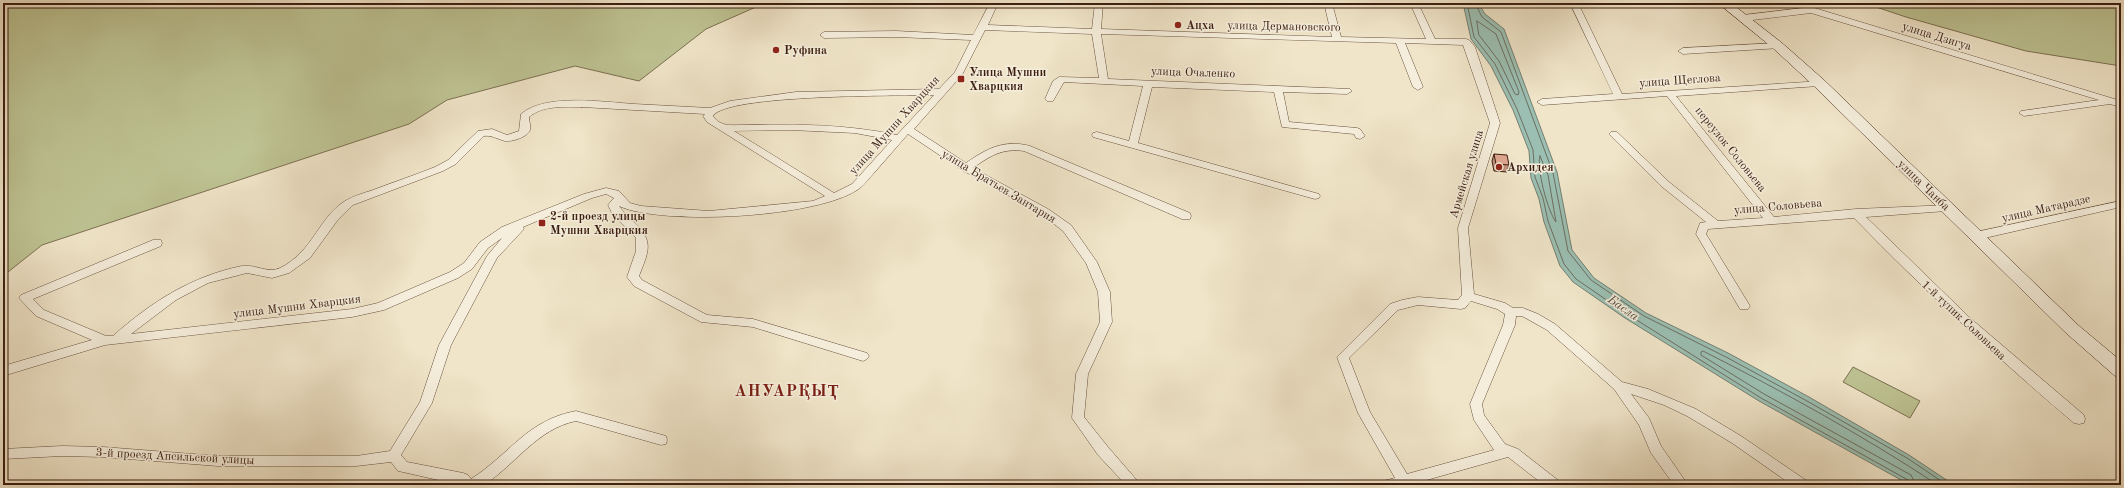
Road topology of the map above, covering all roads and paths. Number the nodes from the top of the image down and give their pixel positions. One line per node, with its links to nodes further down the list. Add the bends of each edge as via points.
1 (994, 3): 10 (street, улица Мушни Хварцкия)
2 (1099, 3): 11 (street)
3 (1328, 3): 14 (street)
4 (1414, 3): 16 (street)
5 (1574, 3): 28 (street)
6 (1651, 3): 7 (street)
7 (1669, 3)
8 (1724, 3): 9 (street, улица Чанба)
9 (1744, 18): 18 (street, улица Чанба); 30 (street, улица Дзигуа, via 1811,10)
10 (982, 27): 11 (street, улица Дермановского); 13 (street, улица Мушни Хварцкия)
11 (1096, 32): 14 (street, улица Дермановского); 20 (street)
12 (824, 35): 13 (street, via 896,34)
13 (976, 38): 26 (street, улица Мушни Хварцкия, via 959,73)
14 (1337, 40): 15 (street, улица Дермановского)
15 (1400, 41): 16 (street, улица Дермановского); 23 (street)
16 (1432, 41): 17 (street, улица Дермановского)
17 (1466, 42): 55 (street, Армейская улица, via 1470,47 1495,124 1464,228)
18 (1778, 46): 19 (street); 21 (street, улица Чанба)
19 (1683, 51)
20 (1104, 82): 22 (street, улица Очаленко); 29 (street, улица Очаленко, via 1062,79 1058,81)
21 (1819, 83): 27 (street, улица Щеглова); 47 (street, улица Чанба)
22 (1148, 84): 24 (street, улица Очаленко); 41 (street)
23 (1418, 87)
24 (1278, 88): 25 (street, улица Очаленко); 39 (street, via 1285,124 1357,131)
25 (1347, 90)
26 (941, 92): 33 (street, via 796,95 730,104); 36 (street, улица Мушни Хварцкия)
27 (1670, 94): 28 (street, улица Щеглова); 50 (street, переулок Соловьева)
28 (1619, 97): 31 (street, улица Щеглова)
29 (1050, 99)
30 (2111, 101): 32 (street, улица Дзигуа); 34 (street)
31 (1542, 102)
32 (2121, 104)
33 (711, 111): 35 (street, via 708,116 710,120); 58 (street, via 582,104 561,104 534,109 524,116 525,130 516,137 507,138 492,132 480,133 452,162 439,169 349,203 341,209 313,250 288,269 268,275 255,269 236,271 210,278 187,288)
34 (2024, 112)
35 (726, 128): 40 (street, via 836,127 869,131); 44 (street)
36 (907, 129): 40 (street, улица Мушни Хварцкия); 42 (street, улица Братьев Зантария)
37 (1614, 134): 52 (street, via 1665,184)
38 (1097, 135): 41 (street)
39 (1360, 136)
40 (898, 139): 44 (street, улица Мушни Хварцкия, via 856,186)
41 (1134, 145): 43 (street)
42 (966, 168): 49 (street, via 994,148 1019,147); 71 (street, улица Братьев Зантария, via 1044,211 1067,228 1091,262 1104,292 1106,322 1082,374 1078,418)
43 (1315, 196)
44 (834, 197): 45 (street, улица Мушни Хварцкия, via 814,204 709,215 641,210 626,206)
45 (618, 199): 51 (street, улица Мушни Хварцкия, via 615,193 606,191 588,196); 59 (street, via 613,205 616,212 639,233 643,244 634,277 638,283 705,319 753,322)
46 (2121, 204): 53 (street, улица Матарадзе)
47 (1946, 207): 48 (street, улица Соловьева); 53 (street, улица Чанба)
48 (1856, 213): 50 (street, улица Соловьева); 63 (street, 1-й тупик Соловьева, via 1951,309)
49 (1186, 216)
50 (1771, 220): 52 (street, улица Соловьева)
51 (531, 221): 58 (street, улица Мушни Хварцкия, via 506,230 484,245 468,266 454,275 380,306 352,313); 67 (street, via 509,237 493,256 445,345 426,403)
52 (1716, 224): 56 (street, улица Соловьева, via 1704,226 1701,234)
53 (1976, 236): 61 (street, улица Чанба, via 2072,329)
54 (157, 243): 58 (street, via 25,298 40,313)
55 (1468, 296): 57 (street, via 1501,306); 68 (street, via 1461,305 1404,302 1394,307 1343,357 1364,413)
56 (1744, 306)
57 (1511, 312): 62 (street, via 1523,312 1551,327); 65 (street, via 1509,325 1476,404 1478,416 1500,448)
58 (110, 341): 60 (street, улица Мушни Хварцкия)
59 (863, 356)
60 (3, 371)
61 (2121, 371)
62 (1618, 386): 74 (street, via 1644,422 1656,449); 75 (street, via 1644,390 1701,416)
63 (2079, 419)
64 (661, 440): 70 (street, via 576,416 565,416 551,423 483,480)
65 (1507, 452): 68 (street); 73 (street, via 1514,453)
66 (3, 454): 67 (street, 3-й проезд Апсильской улицы, via 76,451 218,461 356,461)
67 (394, 456): 69 (street, via 403,467 463,479)
68 (1404, 481): 72 (street)
69 (468, 485)
70 (473, 485)
71 (1134, 485)
72 (1388, 485)
73 (1554, 485)
74 (1681, 485)
75 (1802, 485)

